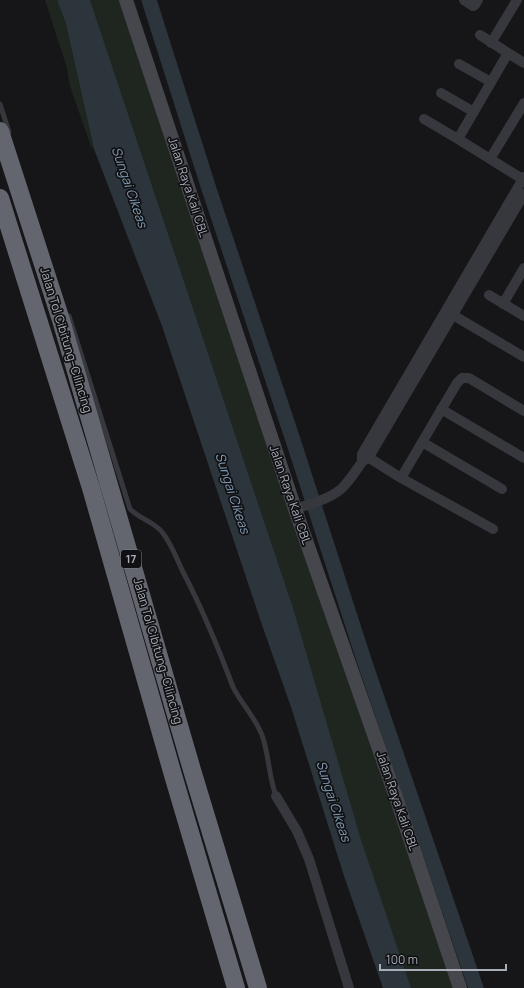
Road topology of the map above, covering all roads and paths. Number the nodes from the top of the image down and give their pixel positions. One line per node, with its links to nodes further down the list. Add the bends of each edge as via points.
1 (126, 0): 36 (main road, Jalan Raya Kali CBL)
2 (464, 0): 3 (street, via 473,6)
3 (478, 0)
4 (517, 0): 6 (street)
5 (480, 35): 6 (street)
6 (491, 43): 7 (street)
7 (508, 53): 8 (street); 10 (street)
8 (524, 63)
9 (459, 64): 10 (street)
10 (491, 82): 14 (street)
11 (441, 93): 14 (street)
12 (524, 103): 18 (street)
13 (0, 104): 16 (lane)
14 (474, 112): 17 (street)
15 (424, 119): 17 (street)
16 (6, 134): 40 (highway, Jalan Tol Cibitung–Cilincing / 17)
17 (458, 139): 18 (street)
18 (490, 159): 19 (street)
19 (524, 178): 26 (street)
20 (524, 194): 26 (street)
21 (0, 198): 39 (highway, Jalan Tol Cibitung–Cilincing / 17, via 91,488)
22 (524, 268): 24 (street)
23 (489, 295): 24 (street)
24 (503, 304): 27 (street)
25 (67, 309): 38 (lane, via 130,509 158,527 182,568 233,687 263,737)
26 (449, 313): 28 (street); 32 (street)
27 (524, 316)
28 (524, 357)
29 (441, 409): 30 (street, via 457,383 465,377); 31 (street); 33 (street)
30 (524, 411)
31 (422, 442): 34 (street); 35 (street)
32 (364, 458): 34 (street); 36 (street, via 340,490 326,498)
33 (524, 458)
34 (401, 478): 37 (street)
35 (502, 489)
36 (294, 509): 42 (main road, Jalan Raya Kali CBL)
37 (493, 529)
38 (276, 796): 41 (street, via 297,831 309,859)
39 (236, 988)
40 (258, 988)
41 (349, 988)
42 (460, 988)

